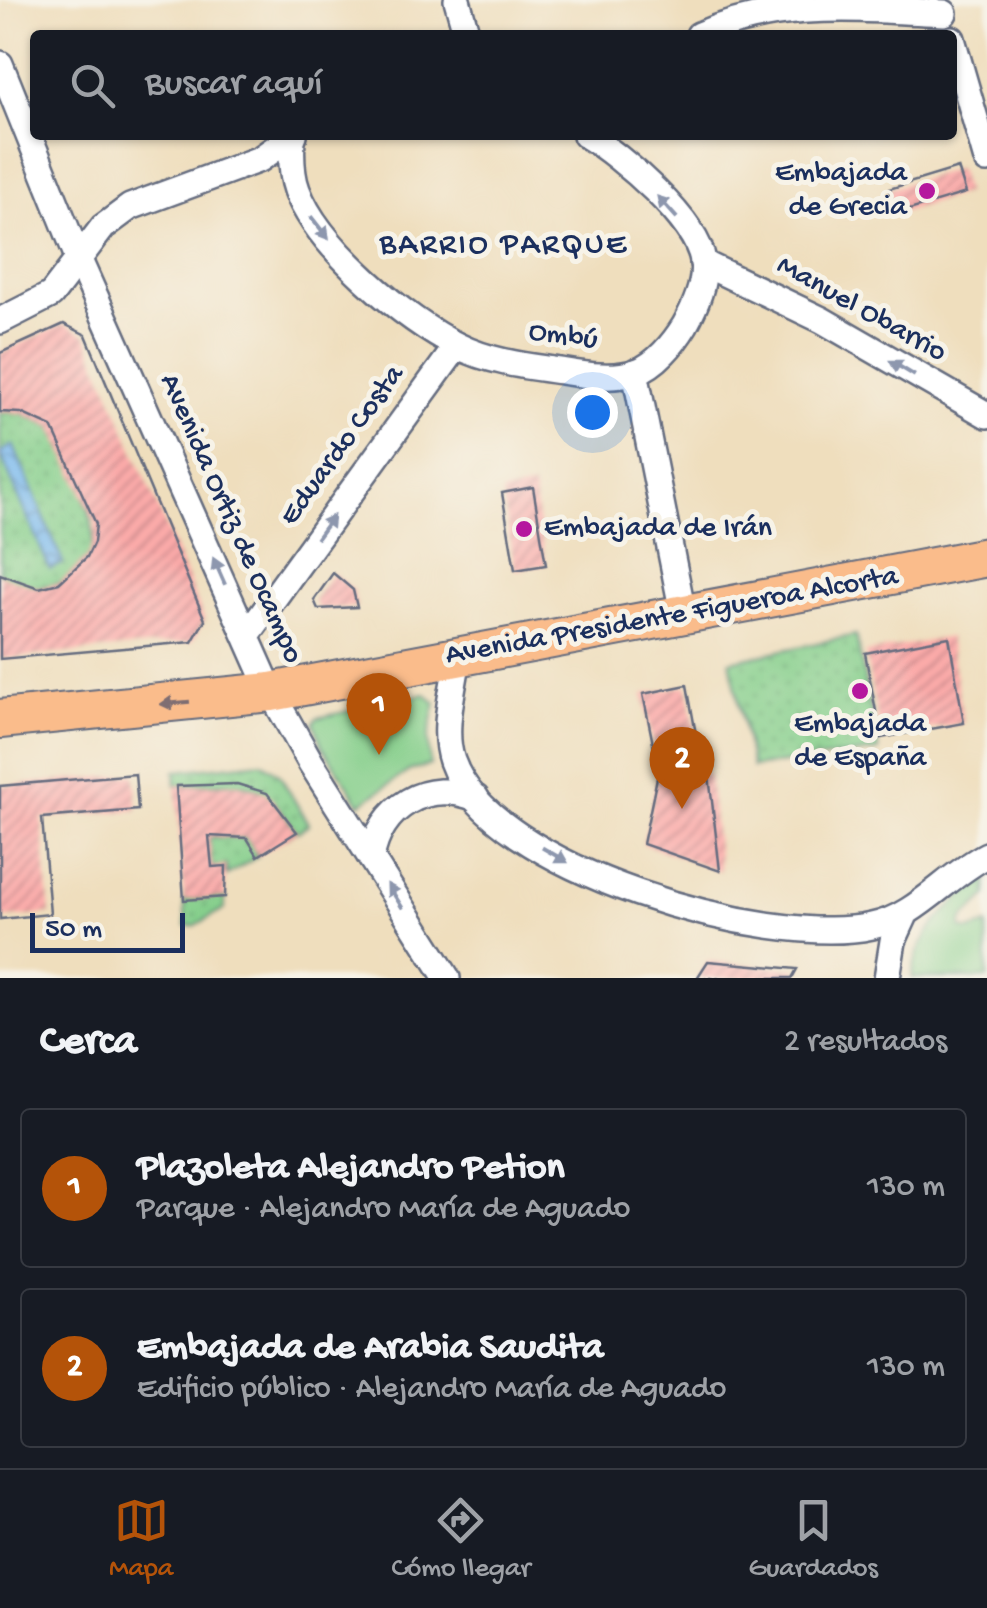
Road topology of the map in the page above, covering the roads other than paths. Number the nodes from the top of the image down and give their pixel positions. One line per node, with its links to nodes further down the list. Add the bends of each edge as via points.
1 (457, 0): 3 (street)
2 (947, 22): 4 (street, via 783,9)
3 (466, 30)
4 (715, 30)
5 (957, 56): 12 (street)
6 (0, 64): 7 (street, Avenida Ortiz de Ocampo)
7 (30, 138)
8 (31, 140): 13 (street, Avenida Ortiz de Ocampo)
9 (287, 140): 13 (street, via 251,164 130,207)
10 (293, 140): 16 (street, Ombú, one-way to 16, via 296,190 318,228 380,290)
11 (594, 140): 14 (street, one-way to 11, via 695,240 663,202)
12 (987, 160)
13 (79, 260): 15 (street, via 44,302); 21 (street, Avenida Ortiz de Ocampo, one-way to 13)
14 (703, 263): 17 (street, Ombú, via 696,302 680,332); 18 (street, Manuel Obarrio, one-way to 14, via 822,320)
15 (0, 322)
16 (457, 346): 17 (street, Ombú, via 530,367 591,375); 21 (street, Eduardo Costa, one-way to 16)
17 (635, 372): 20 (street)
18 (987, 416)
19 (987, 557): 20 (main road, Avenida Presidente Figueroa Alcorta)
20 (683, 613): 22 (main road, Avenida Presidente Figueroa Alcorta)
21 (248, 634): 23 (street, Avenida Ortiz de Ocampo)
22 (458, 656): 23 (main road, Avenida Presidente Figueroa Alcorta); 25 (street, via 448,742 458,774)
23 (272, 692): 24 (main road, Avenida Presidente Figueroa Alcorta, one-way to 24); 27 (street, Avenida Ortiz de Ocampo)
24 (0, 719)
25 (476, 798): 27 (street, via 449,791 408,800 386,819); 28 (street, one-way to 28, via 522,835 597,878 705,915 845,929)
26 (987, 856): 28 (street, via 962,868)
27 (371, 858): 29 (street, Avenida Ortiz de Ocampo, one-way to 27)
28 (904, 917): 30 (street)
29 (446, 978)
30 (887, 978)

